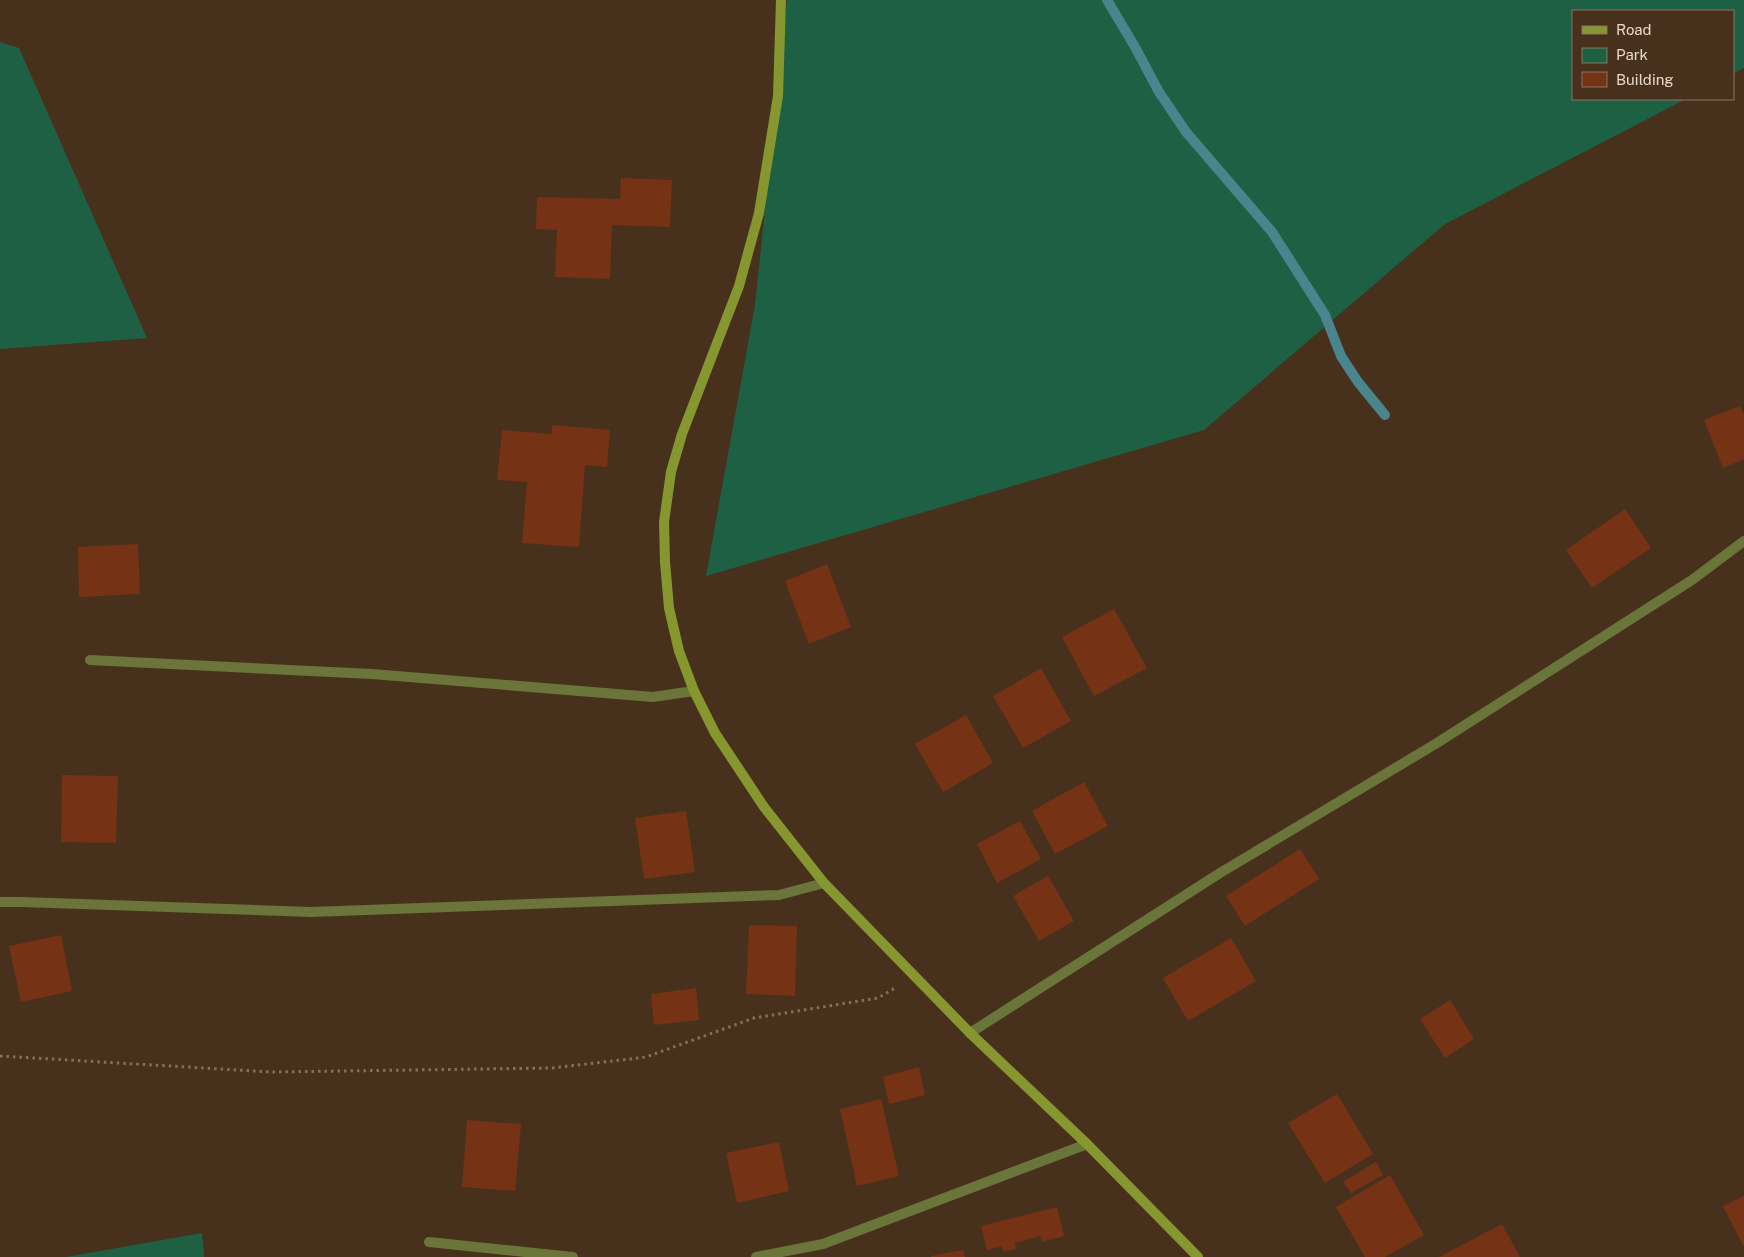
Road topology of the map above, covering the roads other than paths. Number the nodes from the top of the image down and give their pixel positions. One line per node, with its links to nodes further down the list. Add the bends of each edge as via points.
1 (781, 0): 4 (street, via 778,96 759,213 739,286 682,434 671,472 664,522 669,608 679,651)
2 (1744, 541): 7 (lane, via 1692,580 1437,743 1220,873)
3 (90, 660): 4 (lane, via 372,674 653,697)
4 (694, 691): 5 (street, via 715,733 764,807)
5 (824, 883): 6 (lane, via 779,895 311,912); 7 (street)
6 (0, 902)
7 (970, 1033): 8 (street)
8 (1088, 1144): 11 (lane, via 823,1244); 12 (street)
9 (429, 1242): 10 (lane)
10 (573, 1257)
11 (756, 1257)
12 (1198, 1257)

